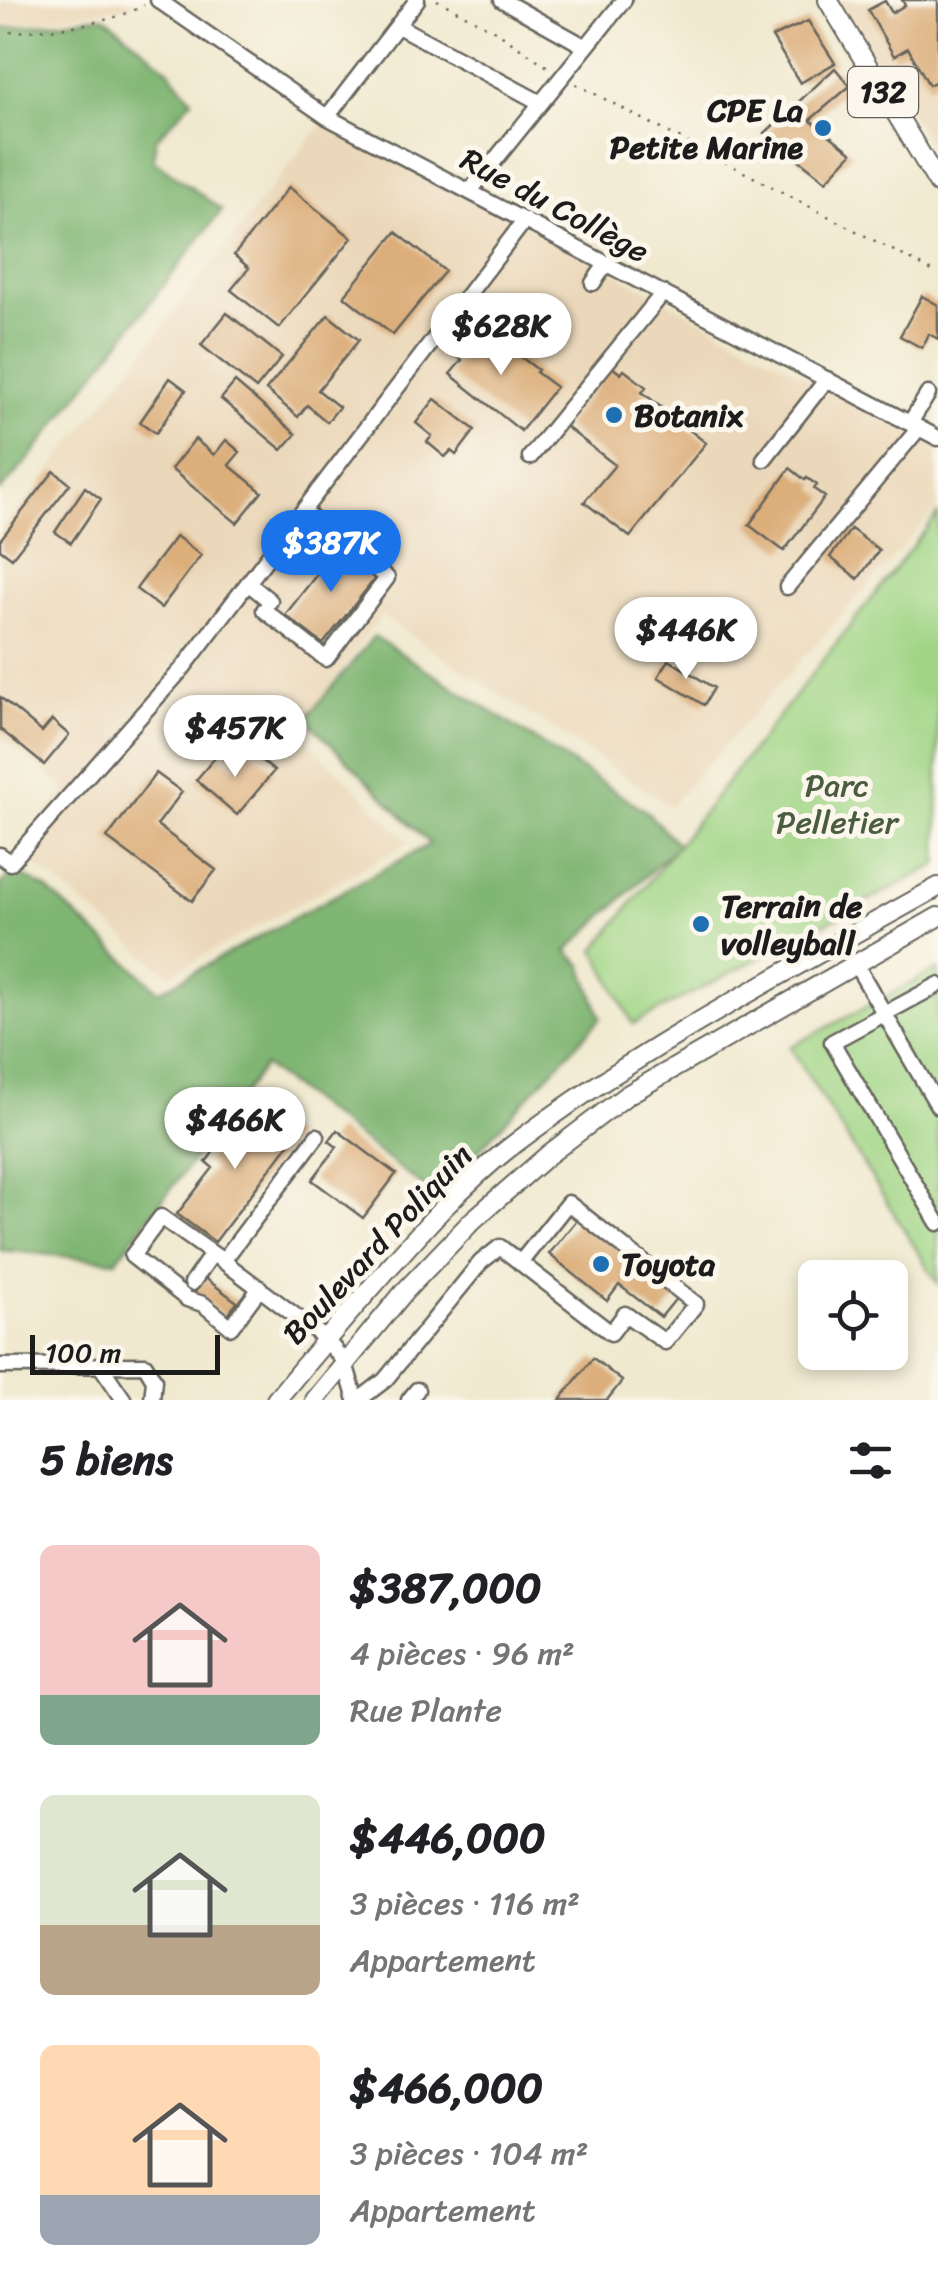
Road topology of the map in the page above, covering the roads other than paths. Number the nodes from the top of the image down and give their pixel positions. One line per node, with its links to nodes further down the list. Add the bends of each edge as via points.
1 (417, 0): 6 (street)
2 (502, 0): 7 (street)
3 (624, 0): 7 (street)
4 (828, 0): 10 (main road, 132)
5 (152, 2): 9 (street, Rue du Collège)
6 (398, 26): 8 (street); 9 (street)
7 (586, 47): 8 (street)
8 (541, 103): 11 (street)
9 (327, 117): 11 (street, Rue du Collège)
10 (938, 184)
11 (470, 191): 12 (street, Rue du Collège)
12 (524, 220): 13 (street, Rue du Collège); 16 (street)
13 (607, 263): 14 (street); 15 (street, Rue du Collège)
14 (593, 283)
15 (664, 293): 18 (street, Rue du Collège); 22 (street)
16 (460, 304): 17 (street); 24 (street)
17 (488, 321)
18 (827, 379): 20 (street, Rue du Collège); 23 (street)
19 (928, 394): 20 (street)
20 (915, 426): 21 (street, Rue du Collège); 26 (street)
21 (938, 438)
22 (530, 457)
23 (764, 459)
24 (303, 511): 25 (street); 25 (street, via 387,578 326,659)
25 (248, 583): 27 (street, via 183,668)
26 (787, 587)
27 (5, 859)
28 (938, 887): 40 (main road, Boulevard Poliquin, via 695,1024 506,1150 420,1232)
29 (938, 917): 30 (main road, Boulevard Poliquin)
30 (856, 963): 32 (street); 41 (main road, Boulevard Poliquin, via 627,1094 548,1154 460,1234)
31 (938, 985): 32 (street)
32 (885, 1014): 33 (street); 35 (street, via 832,1042)
33 (938, 1106)
34 (317, 1136): 36 (street)
35 (938, 1222)
36 (218, 1257): 38 (street); 39 (street); 39 (street, via 161,1217 132,1256 231,1327)
37 (520, 1263): 37 (street, via 611,1333 625,1314 665,1342 696,1304 568,1203); 48 (street, via 500,1246 385,1380)
38 (192, 1283)
39 (260, 1288): 40 (street)
40 (326, 1339): 41 (street); 46 (main road, Boulevard Poliquin)
41 (345, 1363): 47 (main road, Boulevard Poliquin); 48 (street)
42 (100, 1365): 43 (street); 44 (street); 45 (street, via 145,1365 154,1380)
43 (0, 1366)
44 (124, 1400)
45 (152, 1400)
46 (276, 1400)
47 (315, 1400)
48 (357, 1400)

